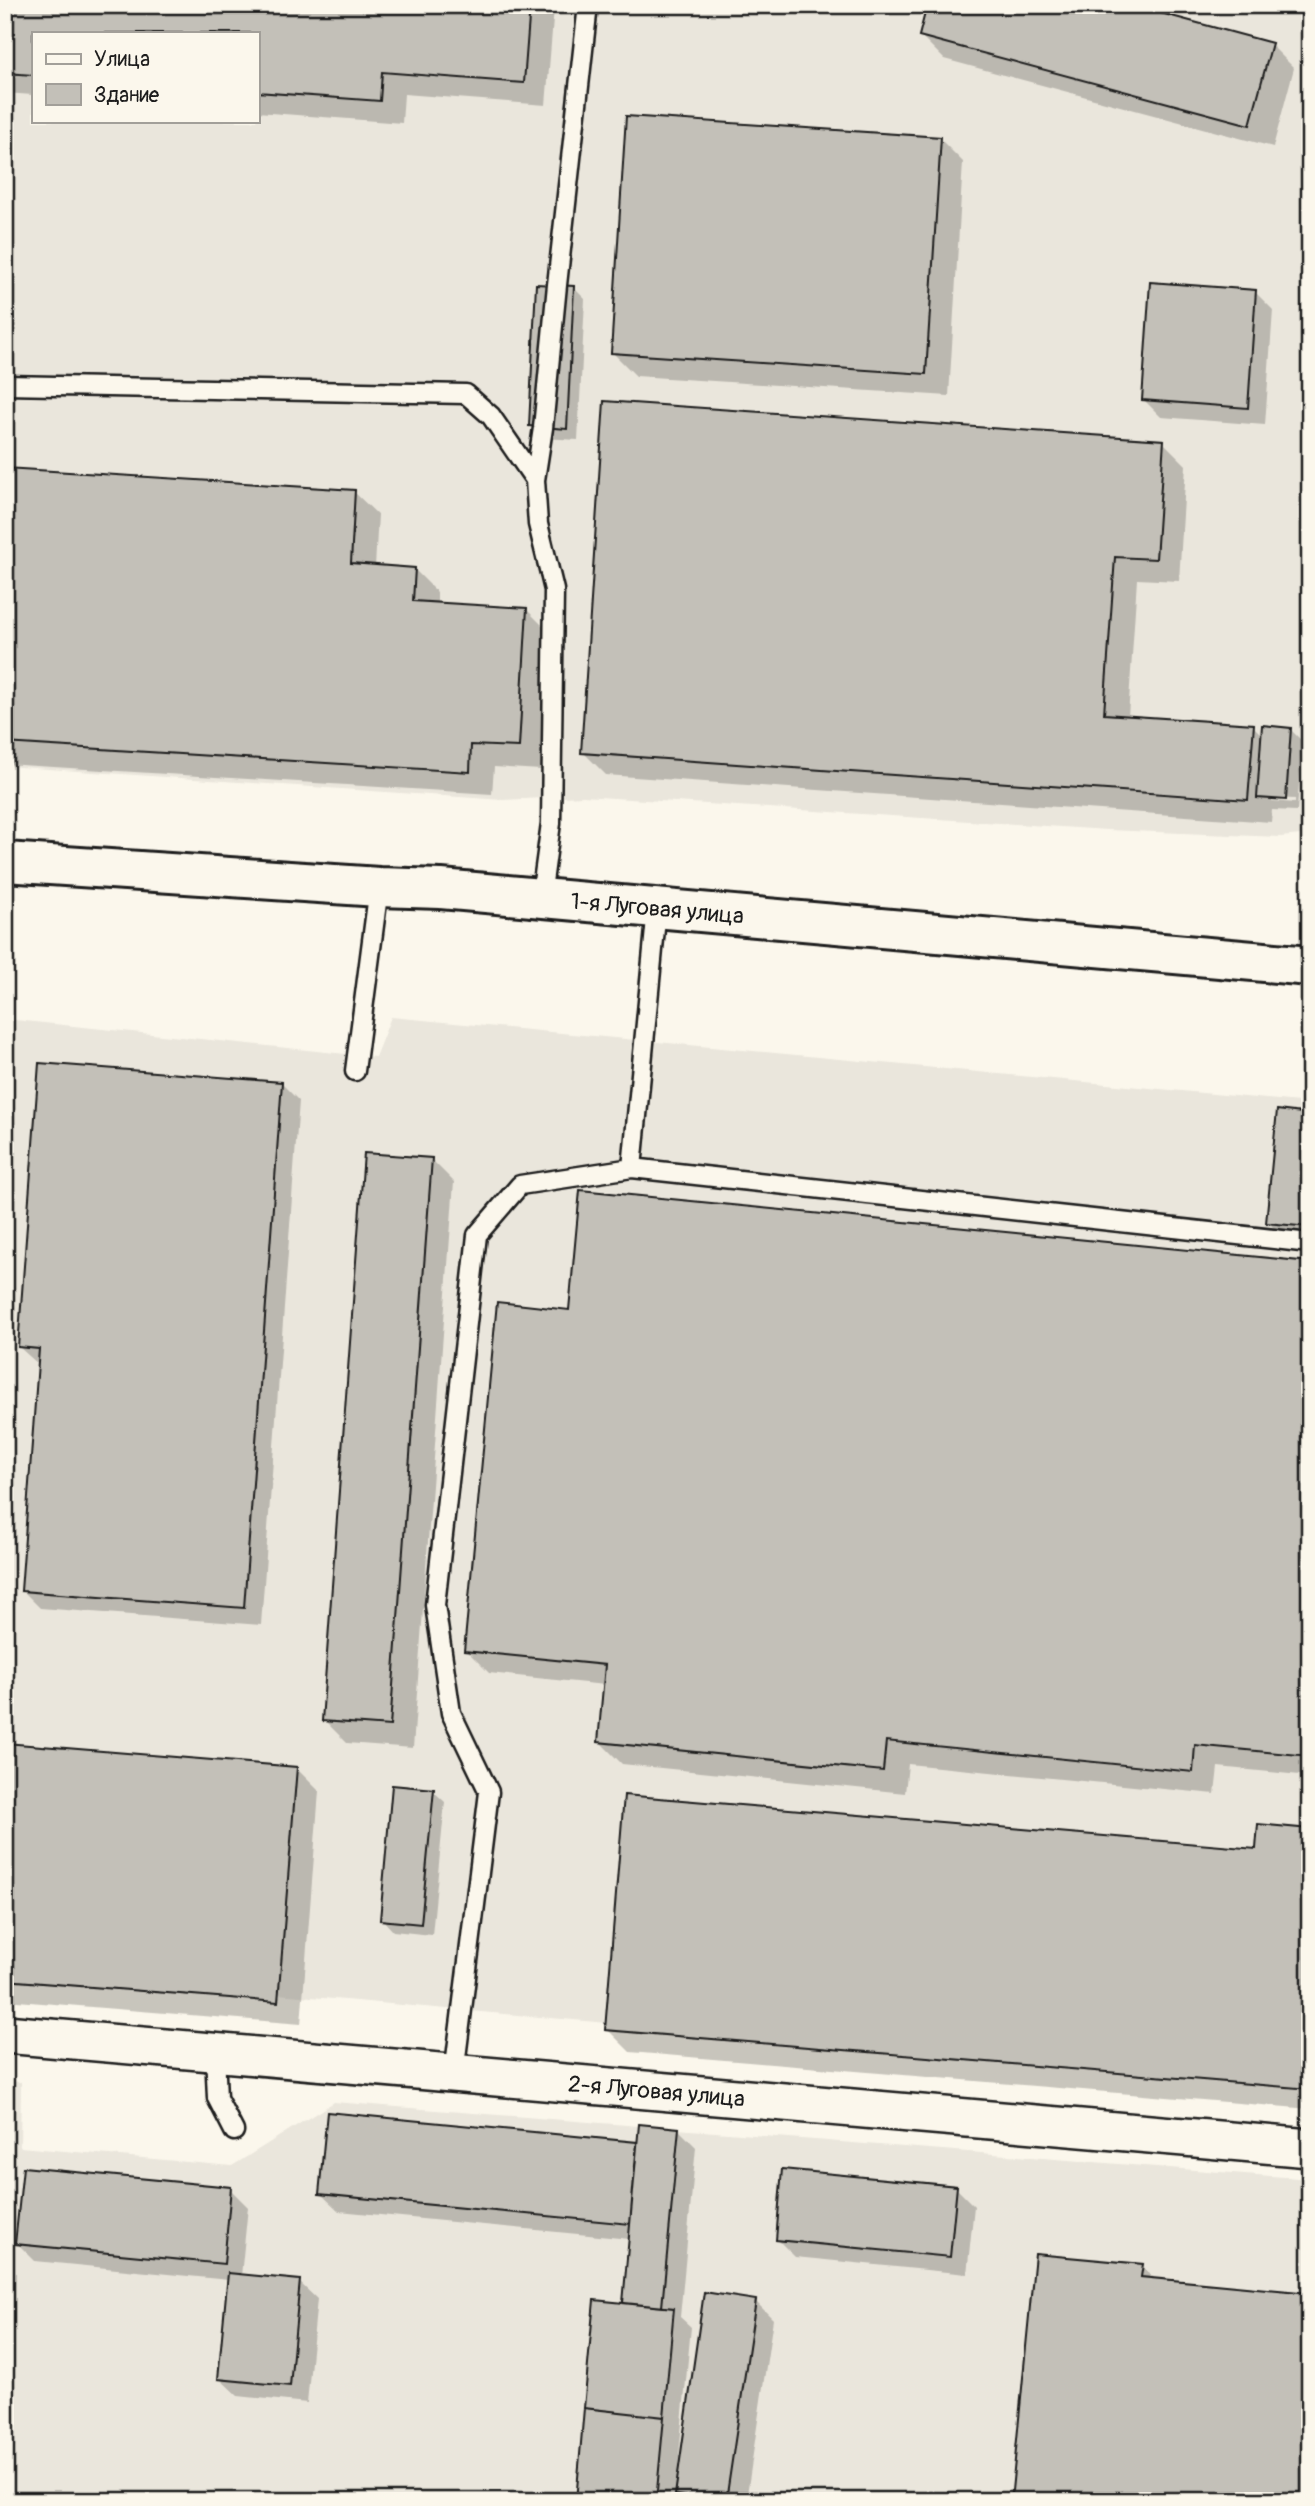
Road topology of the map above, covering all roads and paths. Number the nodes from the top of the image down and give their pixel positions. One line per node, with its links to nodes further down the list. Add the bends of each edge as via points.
1 (588, 5): 3 (lane)
2 (5, 385): 3 (lane, via 466,394 491,416)
3 (535, 480): 6 (lane, via 538,524 554,590 551,823)
4 (5, 862): 5 (main road, 1-я Луговая улица)
5 (379, 887): 6 (main road, 1-я Луговая улица); 9 (lane)
6 (541, 897): 7 (main road, 1-я Луговая улица)
7 (657, 908): 8 (main road, 1-я Луговая улица); 10 (lane)
8 (1310, 965)
9 (355, 1071)
10 (632, 1168): 11 (lane); 14 (lane, via 520,1185 477,1236 435,1605 451,1713 489,1792)
11 (1310, 1243)
12 (5, 2034): 13 (street, 2-я Луговая улица)
13 (215, 2053): 14 (street, 2-я Луговая улица); 15 (lane, via 217,2098)
14 (454, 2074): 16 (street, 2-я Луговая улица)
15 (234, 2131)
16 (1310, 2147)

